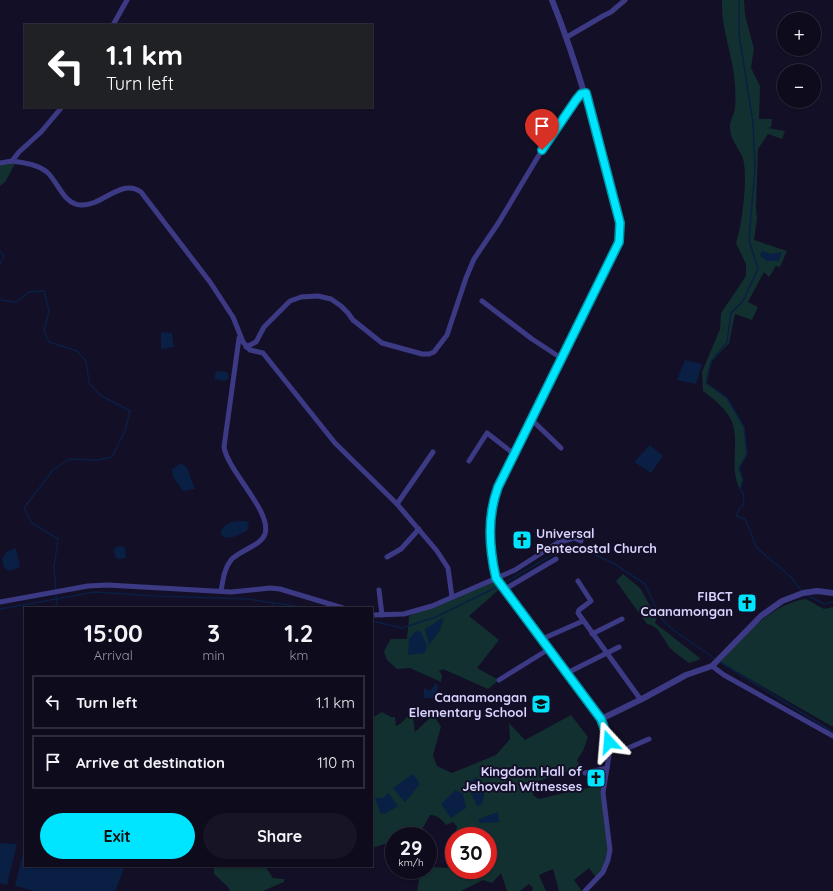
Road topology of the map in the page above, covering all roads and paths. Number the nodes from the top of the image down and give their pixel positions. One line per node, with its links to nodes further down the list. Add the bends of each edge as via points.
1 (127, 0): 4 (street)
2 (552, 0): 5 (street)
3 (625, 0): 5 (street, via 607,15)
4 (114, 24)
5 (567, 37): 6 (street)
6 (586, 93): 12 (street, via 580,95 558,127 474,259 447,335 434,352 422,354 382,343 353,320 341,306 331,299 318,296 301,297 290,301 264,328 256,342); 13 (street, via 621,233 619,242)
7 (61, 108): 8 (street)
8 (12, 161): 9 (street); 11 (street, via 39,167 48,173 66,197 82,206 128,188 141,192 210,282 233,317)
9 (0, 163)
10 (482, 301): 13 (street)
11 (239, 336): 12 (street); 28 (street, via 224,447 227,459 261,512 265,530 261,540 231,560 224,574)
12 (246, 347): 19 (street, via 263,353 334,443)
13 (561, 358): 14 (street)
14 (531, 419): 15 (street); 17 (street)
15 (561, 448)
16 (434, 452): 19 (street)
17 (514, 454): 18 (street, via 487,433); 24 (street, via 498,487 491,511 492,554)
18 (469, 461)
19 (397, 504): 20 (street)
20 (419, 529): 22 (street, via 401,549); 30 (street, via 445,562 450,576)
21 (581, 541): 24 (street, via 574,538 561,541 515,570)
22 (387, 557)
23 (556, 558): 26 (street)
24 (496, 578): 26 (street); 30 (street)
25 (578, 580): 36 (street, via 591,601 578,612)
26 (505, 589): 38 (street)
27 (379, 590): 34 (street)
28 (221, 591): 31 (street, via 97,585); 32 (street, via 280,590)
29 (833, 593): 42 (street, via 803,593 772,607)
30 (452, 597): 34 (street, via 417,611)
31 (0, 602)
32 (340, 607)
33 (373, 615): 34 (street)
34 (382, 615)
35 (622, 619): 37 (street)
36 (583, 621): 37 (street); 38 (street)
37 (592, 634): 41 (street)
38 (542, 639): 40 (street)
39 (619, 647): 41 (street)
40 (549, 649): 43 (street); 44 (street)
41 (606, 653): 43 (street); 45 (street)
42 (712, 666): 45 (street, via 686,675); 47 (street, via 724,676)
43 (567, 673): 46 (street)
44 (500, 680)
45 (640, 700): 46 (street)
46 (601, 719): 49 (street)
47 (833, 736)
48 (649, 739): 49 (street, via 626,749)
49 (610, 749): 50 (street)
50 (607, 768): 51 (street); 52 (street, via 603,793 608,860 600,876)
51 (585, 774)
52 (585, 891)

